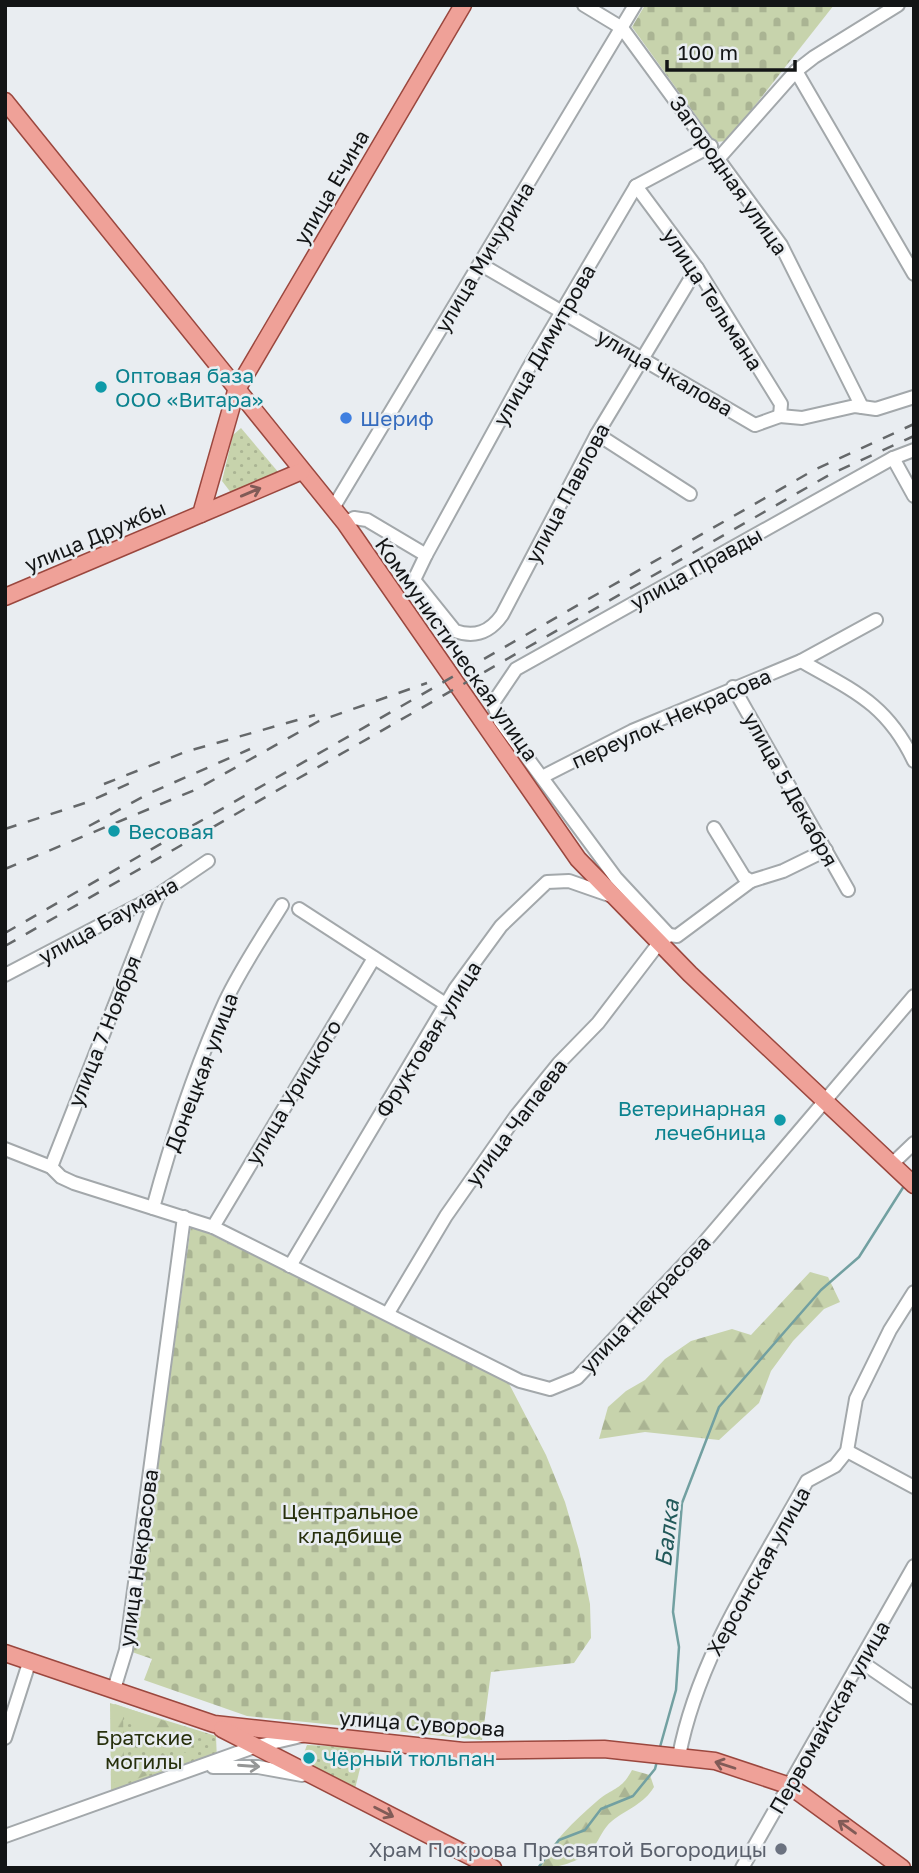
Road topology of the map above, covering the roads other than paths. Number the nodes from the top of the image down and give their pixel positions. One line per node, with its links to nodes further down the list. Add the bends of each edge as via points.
1 (463, 5): 16 (main road, улица Ечина)
2 (584, 5): 5 (street, Загородная улица)
3 (635, 5): 5 (street, улица Мичурина)
4 (898, 5): 6 (street)
5 (622, 29): 8 (street, Загородная улица); 11 (street, улица Мичурина)
6 (796, 71): 9 (street); 13 (street)
7 (5, 101): 16 (main road, Коммунистическая улица)
8 (711, 146): 9 (street, Загородная улица); 10 (street)
9 (719, 158): 18 (street, Загородная улица, via 781,246)
10 (636, 186): 12 (street, улица Тельмана); 14 (street, улица Димитрова)
11 (480, 264): 14 (street, улица Чкалова); 26 (street, улица Мичурина)
12 (697, 268): 15 (street, улица Павлова); 19 (street, улица Тельмана, via 781,404)
13 (914, 274)
14 (562, 311): 15 (street, улица Чкалова); 29 (street, улица Димитрова)
15 (643, 359): 19 (street, улица Чкалова, via 755,425); 20 (street, улица Павлова)
16 (236, 391): 23 (main road, Коммунистическая улица); 27 (main road)
17 (914, 397): 18 (street, via 882,408)
18 (862, 407): 19 (street, via 803,418)
19 (779, 416)
20 (597, 434): 24 (street); 30 (street, улица Павлова, via 493,627 473,634 455,631)
21 (914, 450): 22 (street, улица Правды)
22 (893, 458): 25 (street); 36 (street, улица Правды, via 516,669 494,703 500,721)
23 (302, 471): 26 (main road, Коммунистическая улица); 27 (main road, улица Дружбы, one-way to 23)
24 (690, 494)
25 (914, 496)
26 (333, 508): 28 (main road, Коммунистическая улица)
27 (201, 514): 31 (main road, улица Дружбы)
28 (345, 523): 29 (street, via 354,517 366,520); 43 (main road, Коммунистическая улица, via 578,859)
29 (426, 555): 30 (street, улица Димитрова)
30 (414, 580)
31 (5, 597)
32 (876, 620): 33 (street, переулок Некрасова)
33 (801, 662): 34 (street, переулок Некрасова); 35 (street, via 880,708)
34 (733, 687): 36 (street, переулок Некрасова); 38 (street, улица 5 Декабря)
35 (912, 753)
36 (542, 777): 46 (street)
37 (714, 828): 40 (street)
38 (826, 850): 40 (street); 41 (street, улица 5 Декабря)
39 (208, 861): 42 (street, улица Баумана)
40 (751, 881): 46 (street, via 677,936)
41 (848, 890)
42 (158, 895): 48 (street, улица Баумана); 55 (street, улица 7 Ноября)
43 (612, 896): 46 (main road, Коммунистическая улица); 50 (street, Фруктовая улица, via 569,881 547,882 501,926)
44 (282, 905): 57 (street, Донецкая улица, via 211,1035 169,1149)
45 (299, 909): 47 (street)
46 (664, 939): 51 (main road, Коммунистическая улица); 62 (street, улица Чапаева, via 516,1116 446,1216)
47 (374, 958): 50 (street); 59 (street, улица Урицкого)
48 (7, 978)
49 (914, 996): 51 (street, улица Некрасова)
50 (447, 1004): 60 (street, Фруктовая улица)
51 (824, 1101): 54 (main road, Коммунистическая улица); 62 (street, улица Некрасова, via 703,1244 576,1378 550,1389 520,1381)
52 (914, 1143): 54 (street)
53 (5, 1149): 55 (street, улица Некрасова)
54 (892, 1164): 56 (main road, Коммунистическая улица)
55 (51, 1167): 57 (street, улица Некрасова, via 74,1183)
56 (911, 1182)
57 (153, 1208): 58 (street, улица Некрасова)
58 (184, 1217): 59 (street, улица Некрасова); 69 (street, улица Некрасова, via 127,1650)
59 (213, 1227): 60 (street, улица Некрасова)
60 (290, 1266): 62 (street, улица Некрасова)
61 (914, 1292): 63 (street, via 856,1399)
62 (388, 1313)
63 (847, 1451): 64 (street); 75 (street, Херсонская улица, via 835,1466 807,1481 703,1671 687,1713)
64 (914, 1487)
65 (914, 1566): 68 (street, Первомайская улица)
66 (5, 1653): 67 (main road, улица Суворова)
67 (30, 1660): 69 (main road, улица Суворова); 73 (street)
68 (860, 1661): 70 (street); 77 (street, Первомайская улица)
69 (114, 1689): 71 (main road, улица Суворова)
70 (914, 1698)
71 (214, 1724): 72 (main road, улица Суворова); 74 (main road)
72 (302, 1735): 74 (street); 75 (main road, улица Суворова, via 463,1751 604,1749)
73 (5, 1738)
74 (254, 1747): 76 (street); 78 (main road)
75 (679, 1756): 77 (main road, улица Суворова, one-way to 75, via 715,1762)
76 (182, 1772): 78 (street, one-way to 78, via 225,1765 258,1767 298,1774); 79 (street)
77 (790, 1786): 81 (street, Первомайская улица); 82 (main road, улица Суворова, one-way to 77)
78 (340, 1790): 80 (main road, one-way to 80)
79 (5, 1836)
80 (493, 1868)
81 (743, 1868)
82 (902, 1868)

